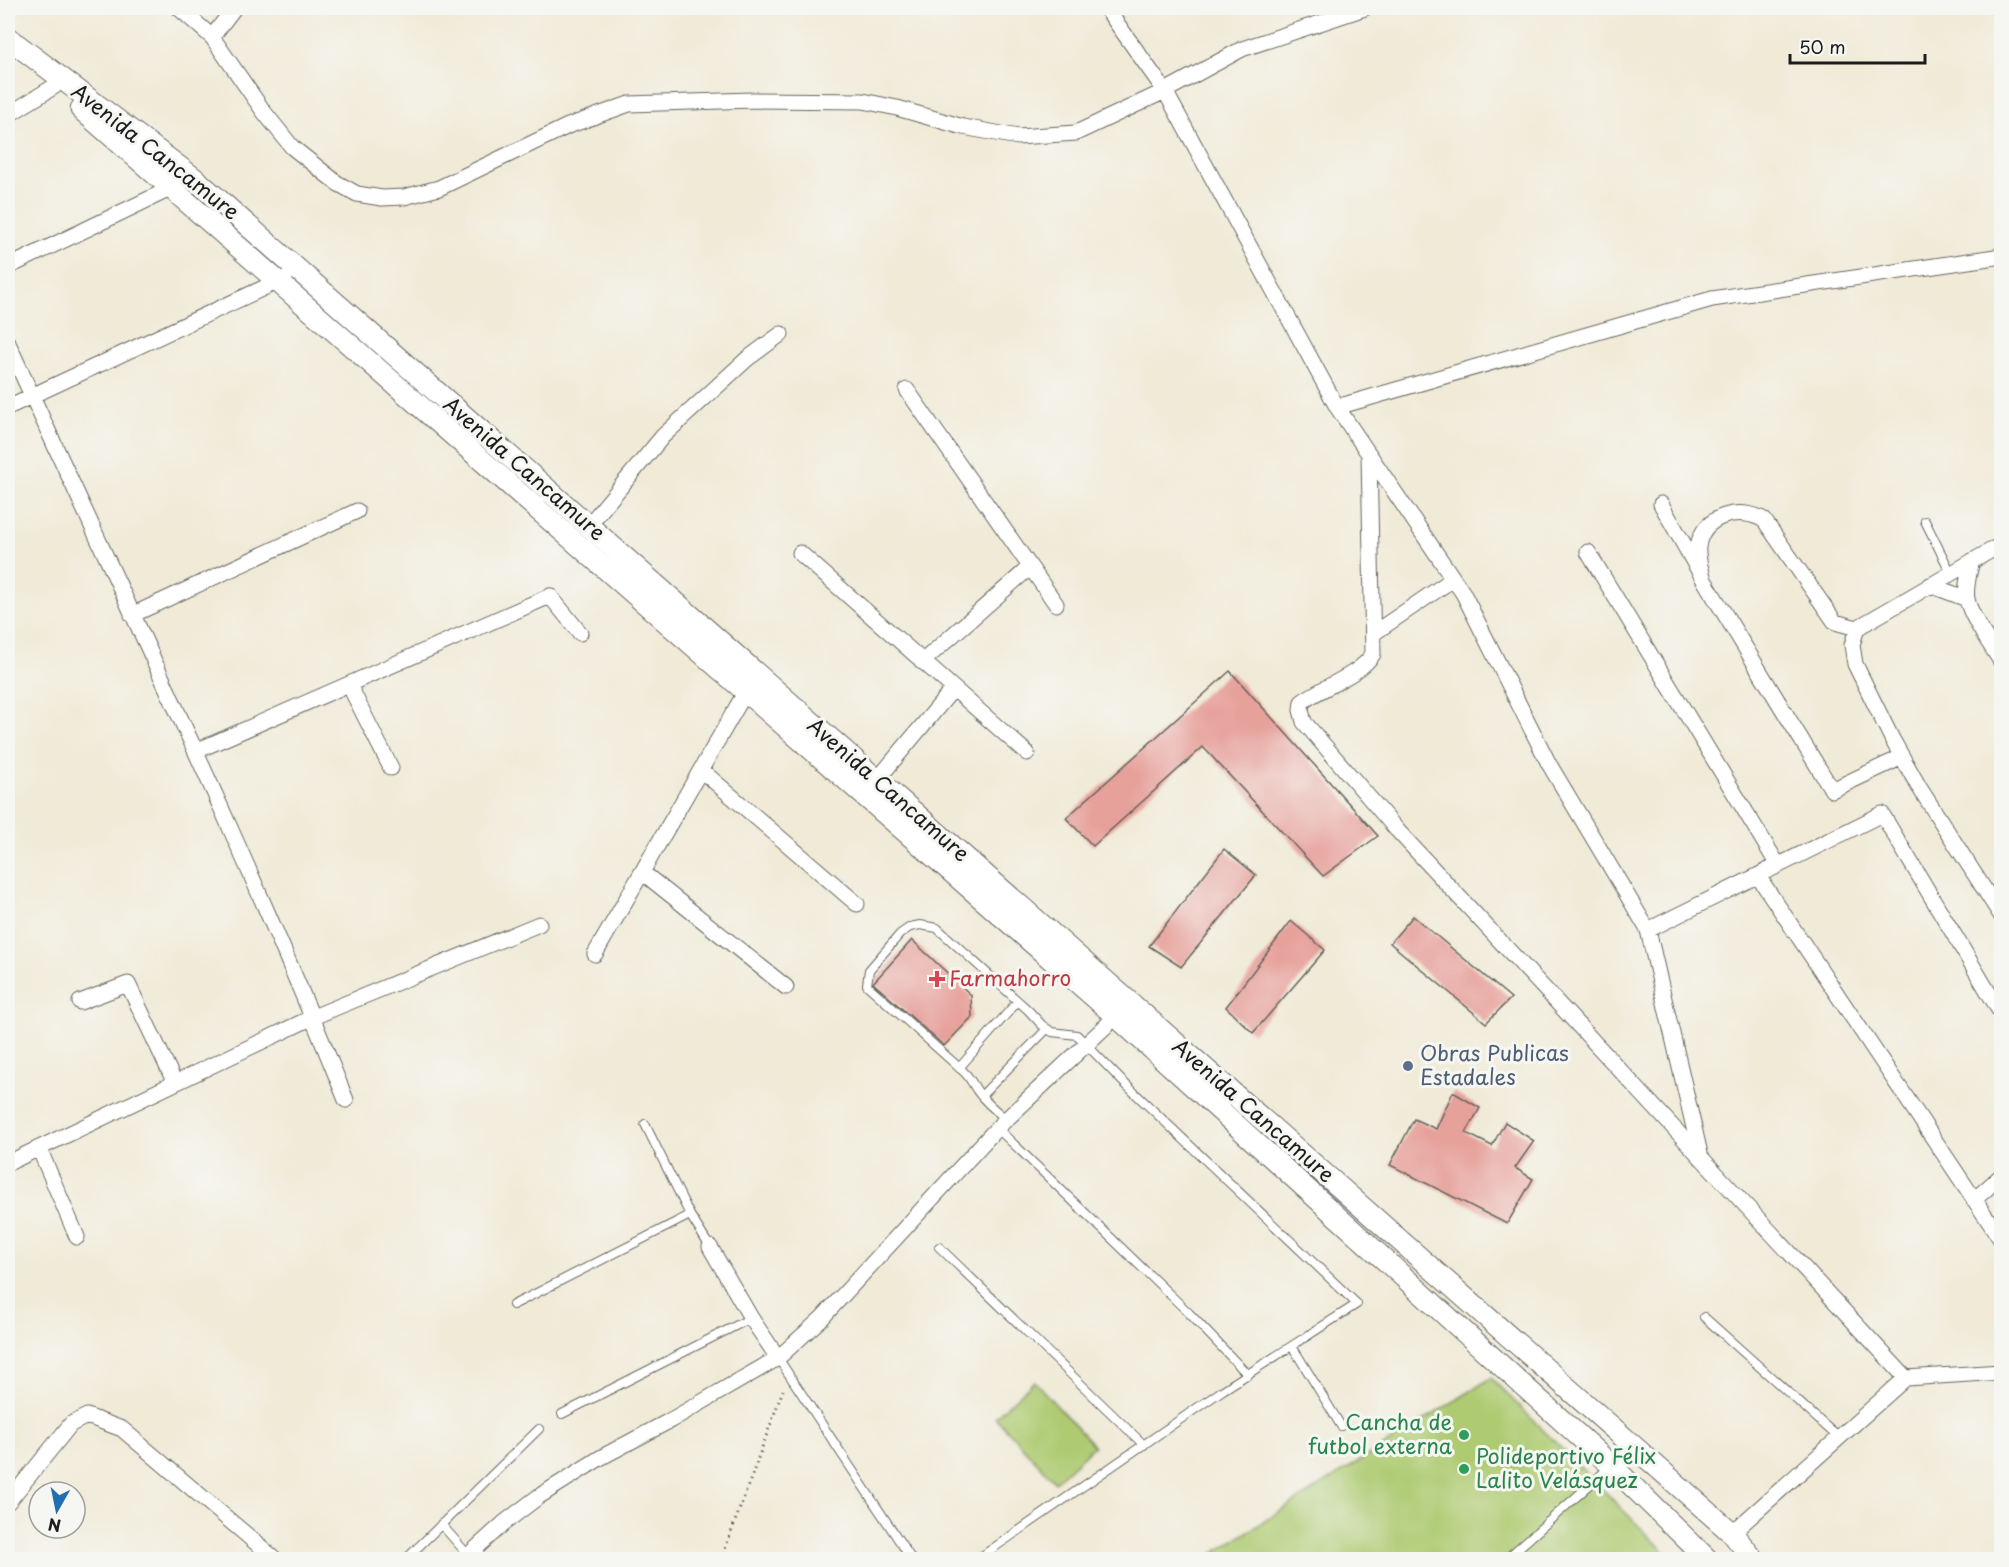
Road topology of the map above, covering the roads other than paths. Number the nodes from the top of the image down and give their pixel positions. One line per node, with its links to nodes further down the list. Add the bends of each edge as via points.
1 (179, 8): 5 (street)
2 (234, 8): 5 (street)
3 (1106, 8): 9 (street)
4 (1365, 8): 9 (street, via 1242,49)
5 (212, 37): 9 (street, via 292,147 337,183 357,194 382,198 439,188 567,126 629,104 863,101 1017,137 1076,133)
6 (8, 38): 11 (main road, Avenida Cancamure)
7 (8, 45): 8 (main road, Avenida Cancamure)
8 (55, 86): 10 (street); 12 (main road, Avenida Cancamure)
9 (1165, 91): 22 (street)
10 (8, 115)
11 (195, 179): 12 (street); 15 (main road, Avenida Cancamure)
12 (171, 188): 14 (street); 16 (main road, Avenida Cancamure)
13 (2001, 256): 22 (street, via 1712,299)
14 (8, 267)
15 (300, 272): 16 (street); 27 (main road, Avenida Cancamure)
16 (277, 281): 20 (street); 47 (main road, Avenida Cancamure)
17 (781, 334): 27 (street, via 747,359 663,436)
18 (8, 343): 20 (street)
19 (907, 390): 32 (street)
20 (32, 396): 21 (street); 39 (street)
21 (8, 407)
22 (1337, 407): 23 (street)
23 (1369, 453): 34 (street); 42 (street)
24 (1660, 504): 35 (street)
25 (357, 511): 39 (street)
26 (1925, 521): 33 (lane)
27 (588, 526): 53 (main road, Avenida Cancamure)
28 (2001, 544): 31 (street)
29 (1588, 552): 54 (street)
30 (800, 553): 43 (street)
31 (1972, 561): 33 (street); 37 (street)
32 (1030, 567): 38 (street); 43 (street)
33 (1951, 573): 36 (street)
34 (1453, 579): 42 (street); 60 (street, via 1549,764)
35 (1704, 580): 40 (street, via 1698,546 1708,527 1735,512 1756,516 1764,520 1835,622); 50 (street, via 1832,790)
36 (1930, 585): 37 (street); 40 (street)
37 (1967, 599): 44 (street)
38 (1056, 604)
39 (132, 615): 48 (street)
40 (1857, 628): 50 (street, via 1852,645 1855,664)
41 (580, 633): 45 (street, via 550,597)
42 (1374, 633): 77 (street, via 1369,661 1302,702 1304,722 1396,830)
43 (922, 662): 46 (street)
44 (2001, 663)
45 (349, 685): 48 (street); 51 (street)
46 (953, 689): 49 (street); 53 (street)
47 (746, 691): 52 (street); 65 (main road, Avenida Cancamure)
48 (196, 751): 67 (street)
49 (1027, 753)
50 (1902, 758): 58 (street)
51 (391, 768)
52 (701, 770): 55 (street); 57 (street)
53 (877, 780): 65 (main road, Avenida Cancamure)
54 (1778, 866): 56 (street); 66 (street, via 1882,814)
55 (642, 872): 61 (street); 62 (street)
56 (1758, 876): 60 (street); 80 (street)
57 (857, 904)
58 (2001, 917)
59 (539, 924): 67 (street)
60 (1648, 930): 77 (street)
61 (596, 954)
62 (786, 987)
63 (1018, 1001): 68 (lane); 70 (lane); 70 (lane, via 929,925 910,927 878,958 869,970 867,985)
64 (80, 1002): 71 (street, via 128,984)
65 (1124, 1010): 69 (street); 99 (main road, Avenida Cancamure); 100 (main road, Avenida Cancamure)
66 (2001, 1015)
67 (313, 1017): 71 (street); 73 (street)
68 (1047, 1029): 69 (lane, via 1077,1035); 72 (lane)
69 (1086, 1045): 75 (street); 89 (lane, via 1357,1304)
70 (959, 1068): 72 (lane)
71 (175, 1083): 76 (street)
72 (981, 1096): 75 (lane)
73 (346, 1100)
74 (645, 1124): 81 (lane)
75 (1001, 1124): 90 (street, via 822,1318); 92 (lane)
76 (39, 1148): 78 (street); 82 (street)
77 (1701, 1158): 93 (street)
78 (8, 1163)
79 (2001, 1175): 80 (street)
80 (1974, 1200): 83 (street)
81 (690, 1215): 84 (lane); 86 (lane)
82 (77, 1237)
83 (2001, 1241)
84 (710, 1246): 88 (street)
85 (939, 1247): 98 (lane)
86 (513, 1305)
87 (1704, 1317): 97 (lane)
88 (751, 1318): 90 (street); 94 (lane)
89 (1292, 1346): 92 (lane); 95 (lane)
90 (778, 1358): 104 (street, via 538,1497); 107 (lane)
91 (2001, 1372): 93 (street)
92 (1248, 1375): 98 (lane)
93 (1906, 1378): 97 (street)
94 (562, 1414)
95 (1341, 1426)
96 (540, 1429): 102 (lane)
97 (1839, 1438): 103 (street)
98 (1144, 1445): 108 (lane)
99 (1633, 1446): 100 (street); 103 (main road, Avenida Cancamure)
100 (1612, 1467): 109 (lane); 110 (main road, Avenida Cancamure)
101 (8, 1502): 105 (street, via 71,1424 87,1416 122,1429)
102 (441, 1524): 104 (lane); 106 (lane)
103 (1732, 1533): 111 (main road, Avenida Cancamure)
104 (466, 1557)
105 (276, 1560)
106 (405, 1560)
107 (912, 1560)
108 (976, 1560)
109 (1505, 1560)
110 (1708, 1560)
111 (1754, 1560)

